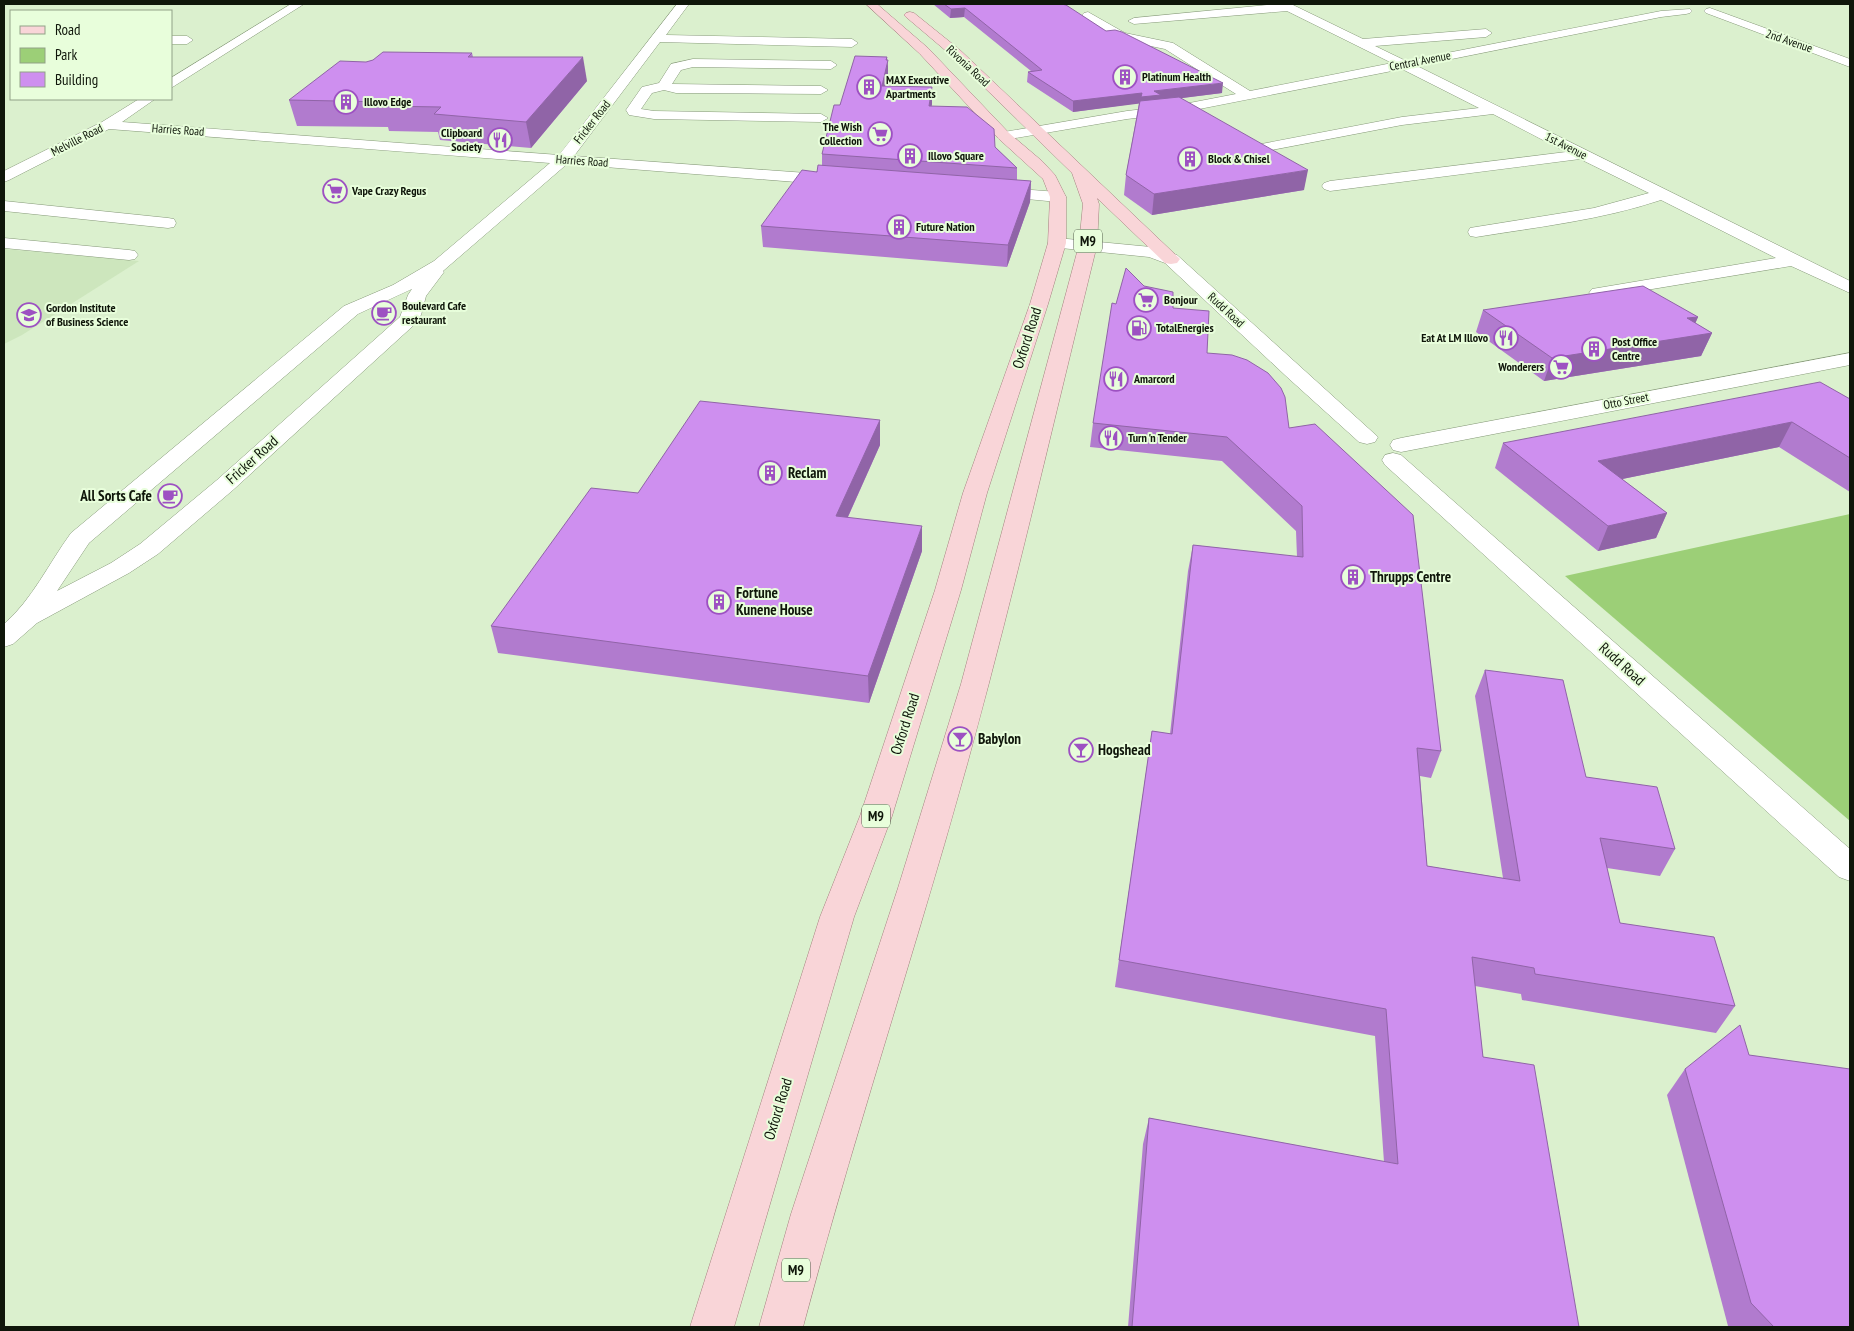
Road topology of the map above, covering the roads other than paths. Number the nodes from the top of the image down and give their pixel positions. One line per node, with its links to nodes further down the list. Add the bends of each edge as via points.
1 (298, 4): 19 (street)
2 (683, 4): 10 (street, Fricker Road)
3 (871, 4): 30 (main road, Rivonia Road / M9, via 924,52)
4 (897, 4): 29 (main road, Rivonia Road / M9, via 956,53)
5 (1286, 5): 8 (street); 14 (street, 1st Avenue)
6 (1696, 7): 15 (street, 2nd Avenue); 17 (street, Central Avenue)
7 (1088, 15): 24 (street, via 1121,36 1169,46)
8 (1134, 21)
9 (1510, 31): 14 (street)
10 (656, 38): 13 (street); 20 (street, Fricker Road)
11 (172, 40): 12 (street)
12 (187, 40)
13 (852, 43)
14 (1362, 43): 17 (street, 1st Avenue)
15 (1850, 63)
16 (831, 65): 21 (street, via 692,63 676,67)
17 (1404, 65): 24 (street, Central Avenue); 26 (street, 1st Avenue)
18 (172, 74): 19 (street)
19 (188, 74): 22 (street)
20 (628, 74): 21 (street); 33 (street, Fricker Road)
21 (667, 80): 23 (street, via 676,89); 27 (street, via 647,90 634,112)
22 (172, 83)
23 (821, 90)
24 (1247, 94): 29 (street, Central Avenue, via 1166,114)
25 (146, 100): 28 (street, Melville Road)
26 (1495, 110): 31 (street, via 1395,122); 32 (street, 1st Avenue)
27 (821, 118)
28 (106, 125): 33 (street, Harries Road); 35 (street, Melville Road)
29 (1041, 136): 30 (street, Central Avenue); 34 (main road, M9)
30 (1009, 141): 40 (main road, Oxford Road / M9, via 1050,178)
31 (1256, 149)
32 (1583, 154): 37 (street); 39 (street, 1st Avenue)
33 (563, 160): 36 (street, Harries Road); 50 (street, Fricker Road)
34 (1078, 171): 46 (main road, M9, via 1090,204); 48 (main road)
35 (4, 177)
36 (845, 181)
37 (1330, 186)
38 (980, 191): 40 (street)
39 (1663, 194): 43 (street, via 1599,213); 49 (street, 1st Avenue)
40 (1058, 197): 45 (main road, Oxford Road / M9)
41 (4, 206): 42 (street)
42 (168, 223)
43 (1476, 232)
44 (4, 243): 47 (street)
45 (1057, 243): 46 (street, Rudd Road); 58 (main road, Oxford Road / M9, via 975,493 948,590 876,816 837,917)
46 (1088, 245): 48 (street, Rudd Road, via 1151,252); 59 (main road, M9, via 975,684 812,1214)
47 (130, 255)
48 (1171, 259): 54 (street, Rudd Road, via 1367,437 1358,442 1359,451 1377,460)
49 (1793, 260): 51 (street, 1st Avenue); 52 (street)
50 (440, 264): 55 (street, Fricker Road, via 399,289 351,310 80,538); 55 (street, Fricker Road, via 417,295 412,315 407,321 225,485 149,549)
51 (1850, 288)
52 (1598, 293)
53 (1850, 359): 54 (street, Otto Street)
54 (1397, 452): 57 (street, Rudd Road)
55 (28, 617): 56 (street, Fricker Road)
56 (4, 638)
57 (1850, 868)
58 (712, 1327)
59 (781, 1327)

